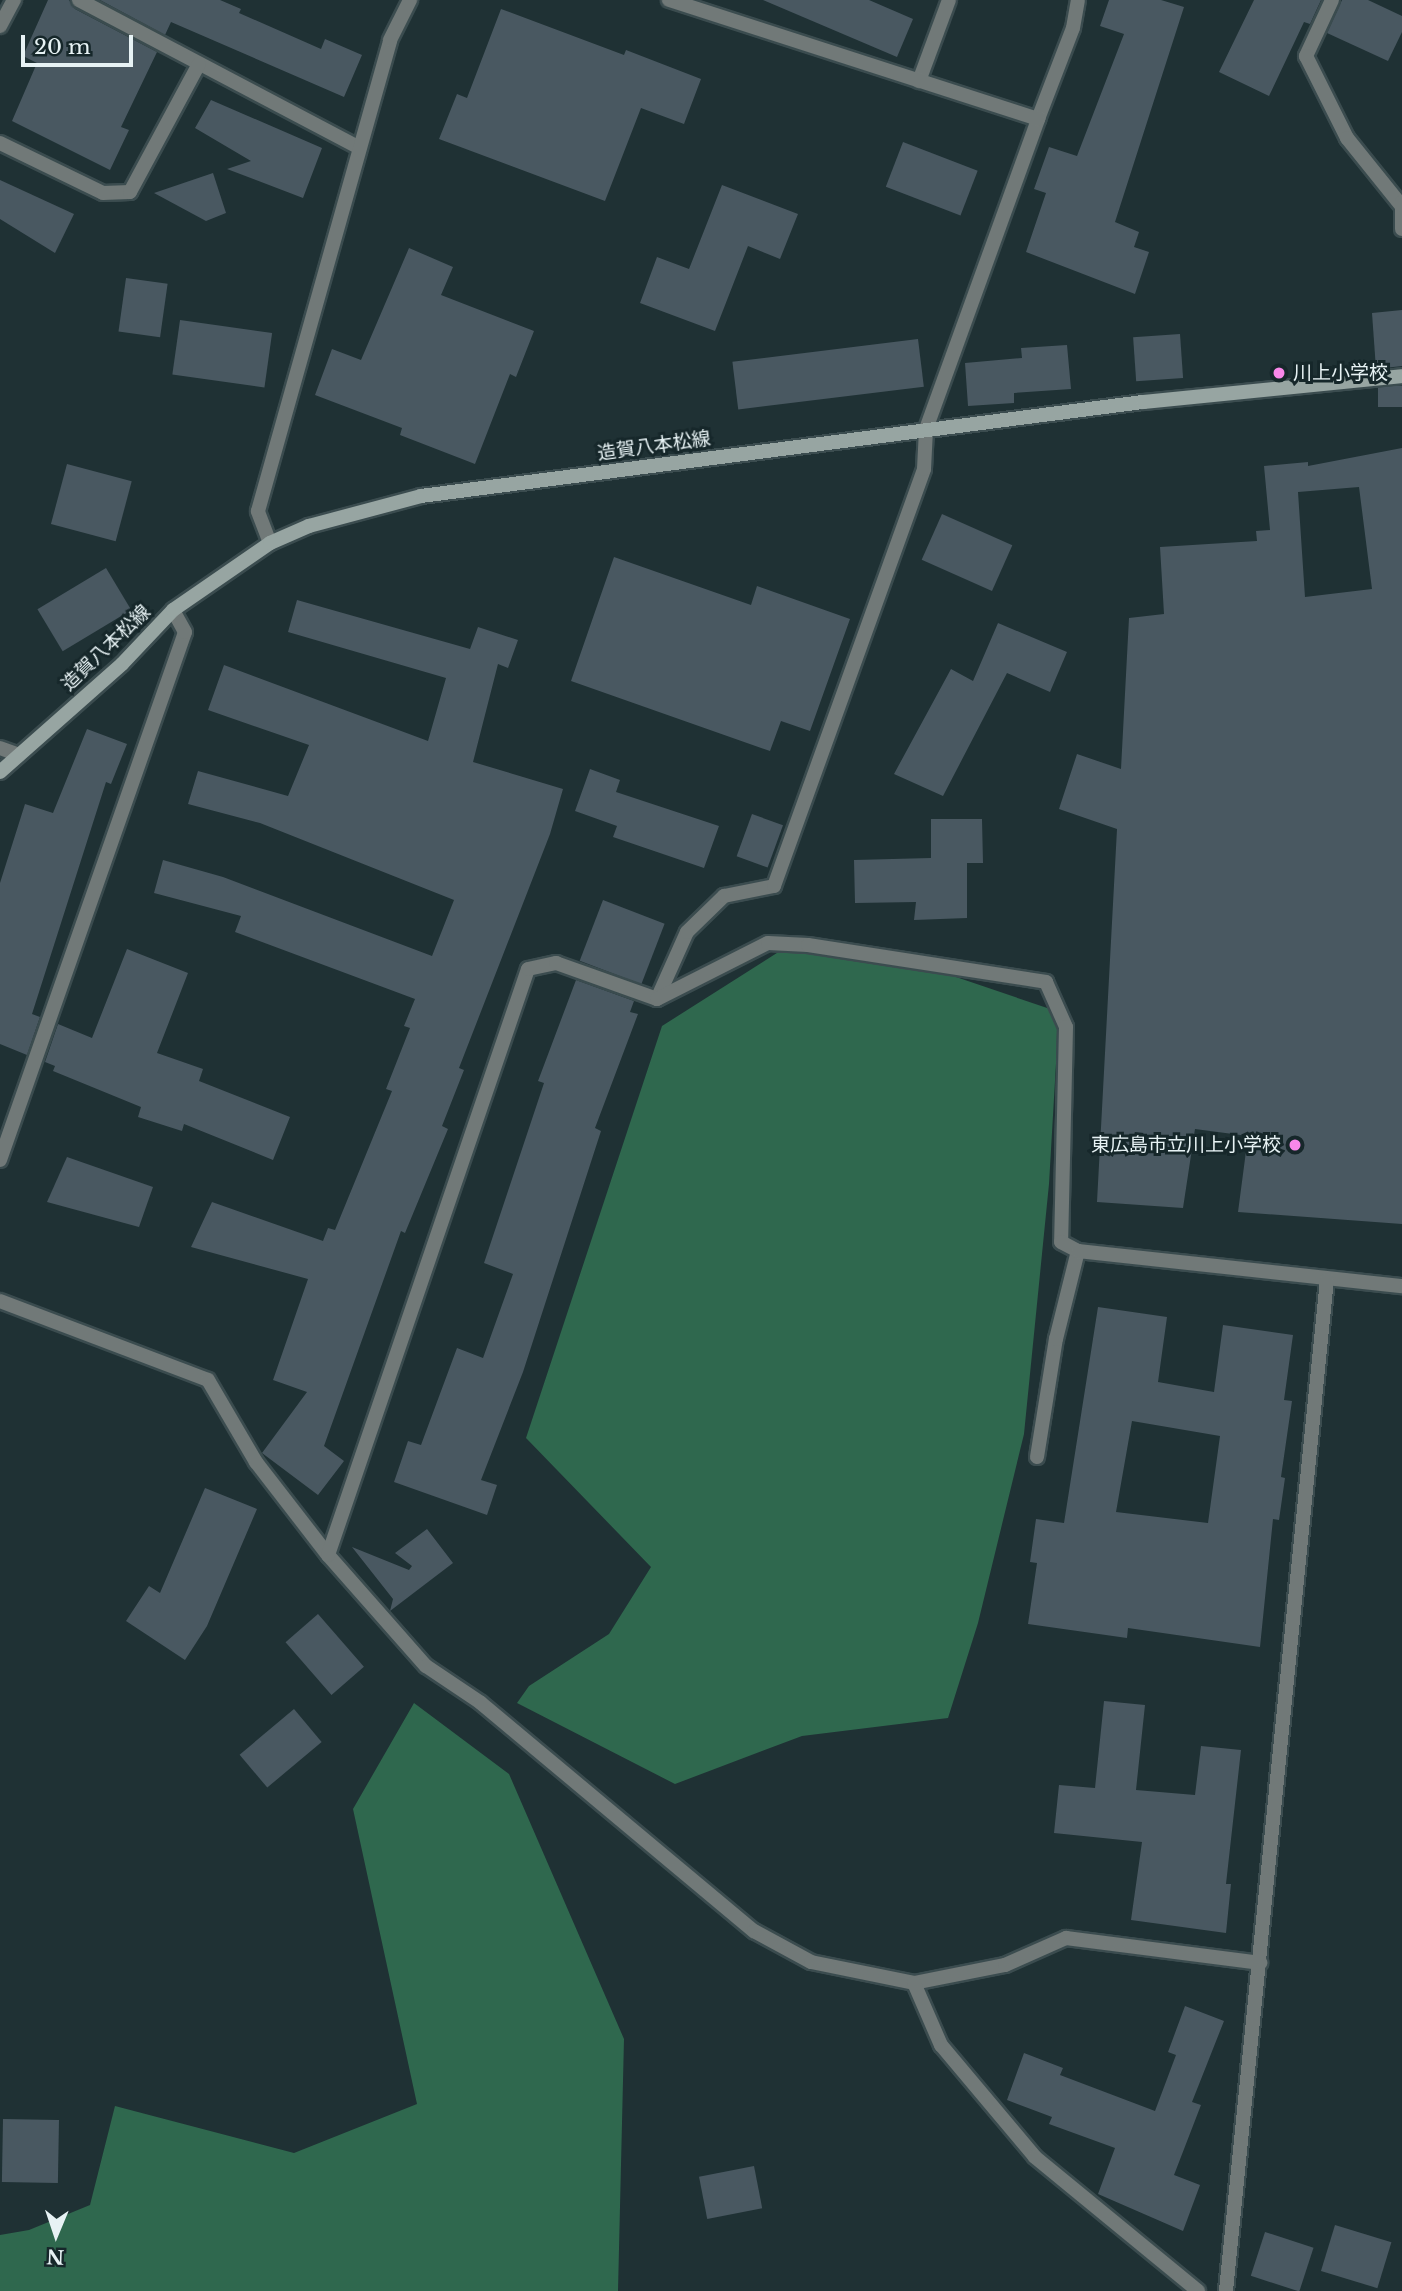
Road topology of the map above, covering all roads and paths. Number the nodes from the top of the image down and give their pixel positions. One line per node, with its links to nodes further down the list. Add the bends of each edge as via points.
1 (14, 0): 8 (street)
2 (79, 0): 9 (street)
3 (410, 0): 13 (street, via 390,40)
4 (669, 0): 10 (street)
5 (949, 0): 10 (street)
6 (1078, 0): 11 (street, via 1073,28)
7 (1332, 0): 14 (street, via 1306,56 1347,138)
8 (0, 26)
9 (200, 64): 12 (street, via 130,192 103,193); 13 (street)
10 (919, 81): 11 (street)
11 (1038, 119): 17 (street)
12 (0, 143)
13 (358, 147): 18 (street, via 258,511)
14 (1401, 203): 15 (street)
15 (1402, 229)
16 (1402, 376): 17 (main road, 造賀八本松線)
17 (926, 429): 18 (main road, 造賀八本松線, via 421,496 309,526); 23 (street, via 924,469 774,886 724,896 687,932)
18 (270, 542): 19 (main road, 造賀八本松線)
19 (173, 610): 21 (main road, 造賀八本松線, via 122,664); 24 (street, via 185,632)
20 (0, 748): 21 (street)
21 (19, 755): 22 (main road, 造賀八本松線)
22 (0, 772)
23 (657, 999): 25 (street, via 768,943 808,945 1046,982 1066,1027 1061,1242); 30 (street, via 556,963 528,969)
24 (0, 1160)
25 (1078, 1251): 26 (street); 29 (street, via 1055,1339)
26 (1327, 1280): 27 (street); 31 (street)
27 (1402, 1286)
28 (0, 1301): 30 (street, via 208,1380 256,1462)
29 (1037, 1457)
30 (328, 1555): 32 (street, via 426,1667 481,1703 754,1931 811,1962)
31 (1260, 1963): 32 (street, via 1066,1938 1005,1965); 34 (street)
32 (914, 1983): 33 (street, via 941,2045 1035,2157)
33 (1198, 2291)
34 (1226, 2291)

